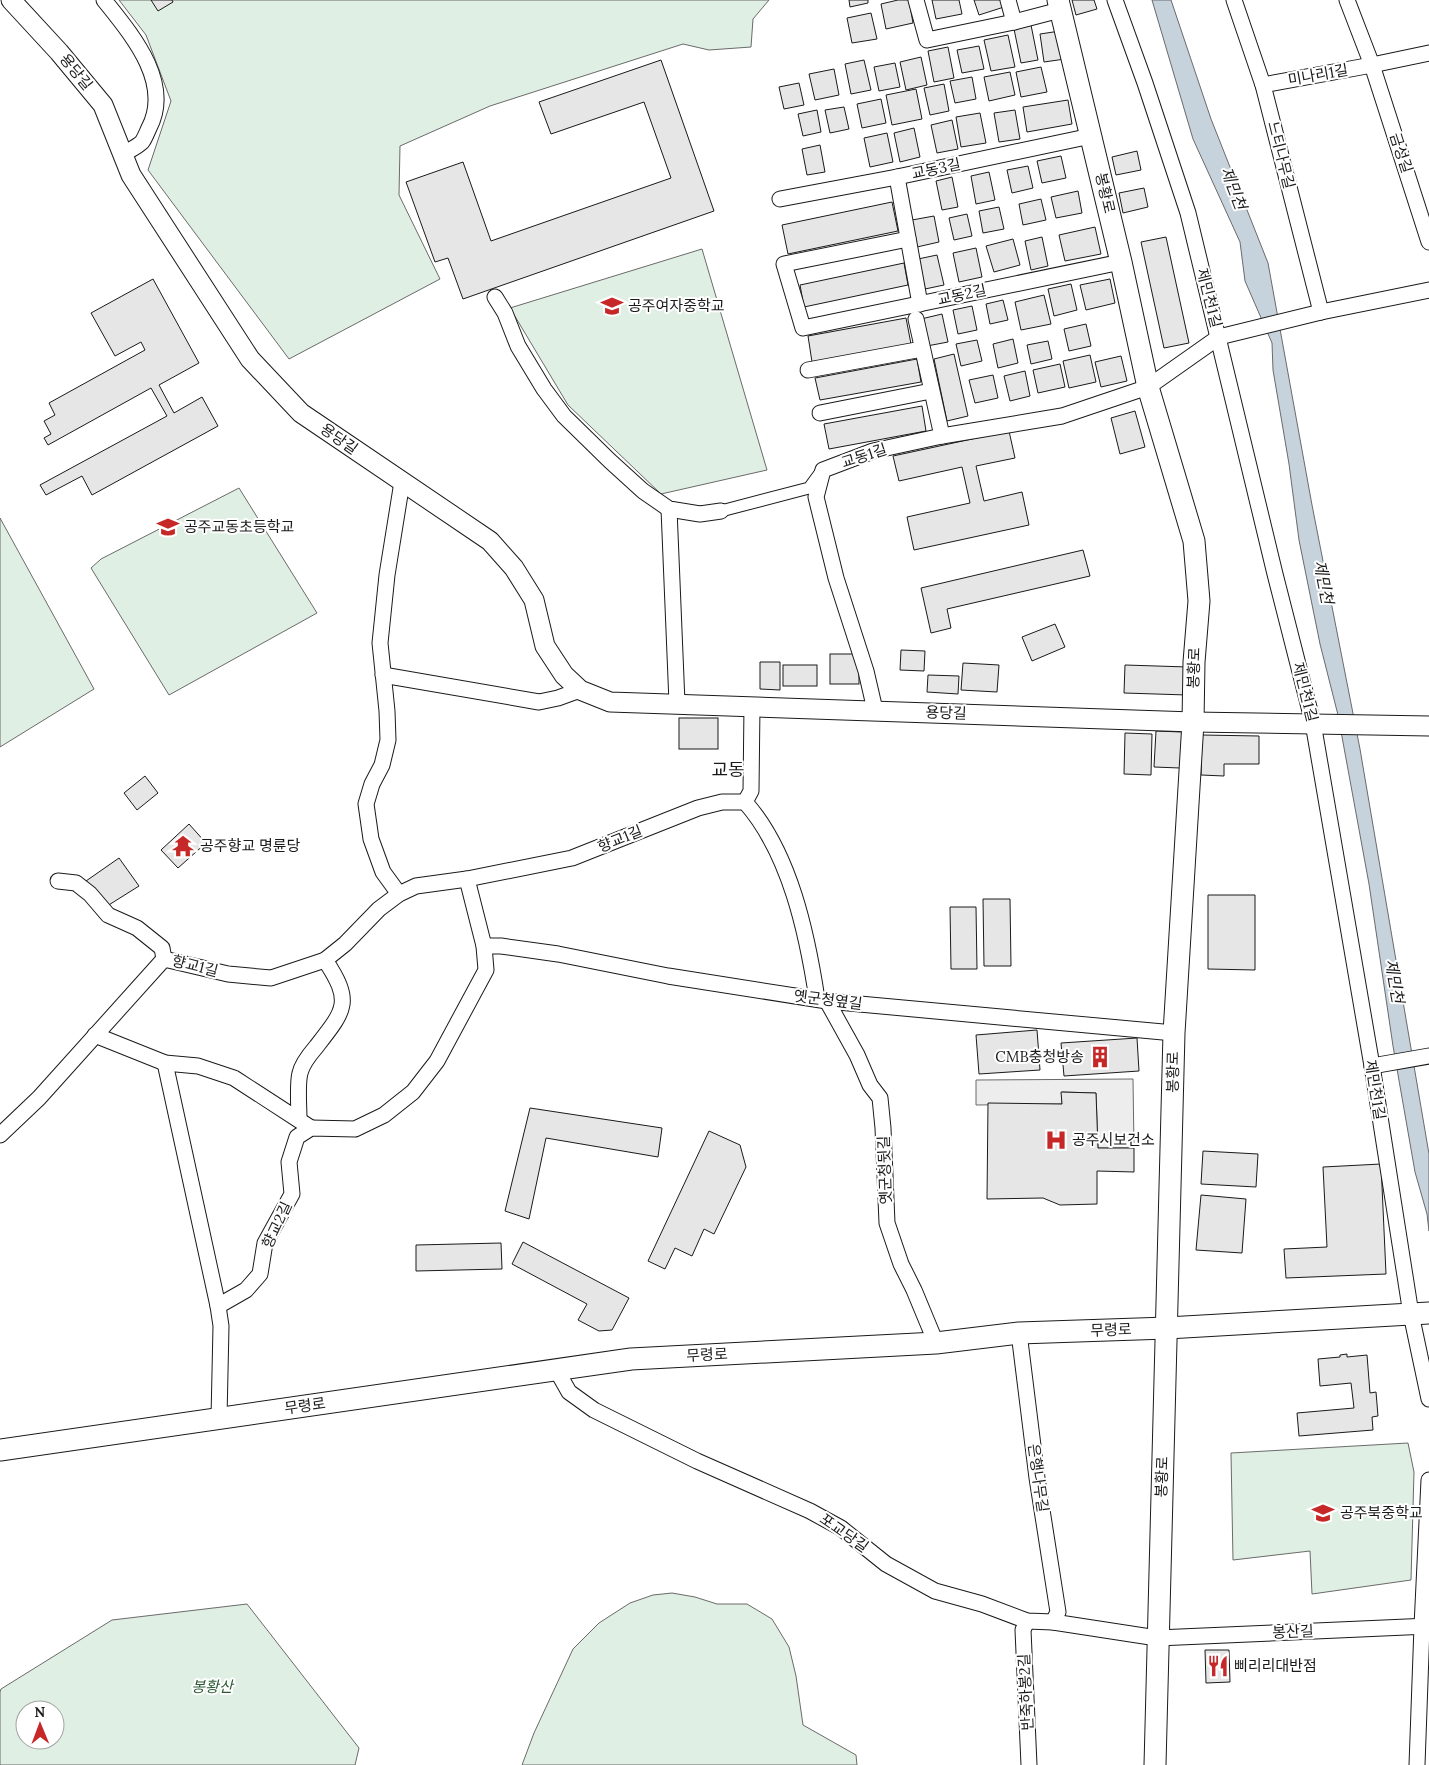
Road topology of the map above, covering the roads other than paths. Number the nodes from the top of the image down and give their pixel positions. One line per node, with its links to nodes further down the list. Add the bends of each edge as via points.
1 (11, 0): 14 (street, 용당길, via 103,105)
2 (104, 0): 14 (street, via 148,63 156,94 154,118 142,142)
3 (916, 0): 9 (street, via 927,40)
4 (1008, 0): 9 (street)
5 (1115, 0): 25 (street, 제민천1길, via 1188,213)
6 (1234, 0): 12 (street, 느티나무길)
7 (1347, 0): 11 (street)
8 (1059, 5): 9 (street); 13 (main road, 봉황로)
9 (1014, 22)
10 (1429, 53): 11 (street, 미나리1길)
11 (1372, 65): 12 (street, 미나리1길); 18 (street, 금성길)
12 (1264, 84): 23 (street, 느티나무길)
13 (1091, 136): 15 (street, 교동3길); 19 (main road, 봉황로)
14 (122, 155): 33 (street, 용당길, via 131,175 250,360 301,413)
15 (897, 177): 16 (street, 교동3길); 17 (street)
16 (780, 199)
17 (908, 239): 22 (street); 22 (street, 교동2길, via 784,264 803,328)
18 (1429, 242)
19 (1121, 262): 22 (street, 교동2길); 28 (main road, 봉황로)
20 (1429, 290): 23 (street)
21 (495, 297): 34 (street, via 518,346 564,416 637,485)
22 (920, 304)
23 (1321, 312): 25 (street)
24 (916, 319): 26 (street)
25 (1219, 337): 28 (street); 42 (street, 제민천1길)
26 (922, 349): 27 (street); 29 (street)
27 (808, 370)
28 (1148, 387): 31 (street, 교동1길, via 1062,416); 41 (main road, 봉황로, via 1194,542 1199,601)
29 (931, 391): 30 (street); 31 (street)
30 (820, 413)
31 (942, 436): 32 (street, 교동1길, via 873,451)
32 (822, 470): 35 (street, via 809,488); 40 (street, 교동1길, via 816,497 836,578)
33 (402, 482): 36 (street, via 380,643); 37 (street, 용당길, via 490,541 514,568 534,600 545,646 564,675)
34 (670, 509): 35 (street, via 700,514); 38 (street)
35 (721, 511)
36 (383, 675): 37 (street, via 540,702); 47 (street, via 388,740 366,804 370,839 383,872)
37 (580, 690): 38 (street, 용당길, via 610,702)
38 (677, 703): 39 (street, 용당길)
39 (752, 706): 40 (street, 용당길); 44 (street, via 751,791)
40 (876, 710): 41 (street, 용당길)
41 (1193, 722): 42 (street, 용당길); 52 (main road, 봉황로)
42 (1313, 723): 43 (street, 용당길); 56 (street, 제민천1길)
43 (1429, 726)
44 (745, 802): 45 (street, 향교1길, via 722,802 698,808 572,858); 51 (street, 옛군청뒷길, via 758,817 788,875)
45 (467, 879): 47 (street, 향교1길, via 416,886); 48 (street)
46 (58, 880): 49 (street, via 76,883 108,915 137,928 162,948)
47 (399, 894): 50 (street, 향교1길)
48 (484, 946): 51 (street, 옛군청옆길, via 558,954 668,976); 57 (street, via 486,970 437,1061 413,1092 384,1115 354,1128)
49 (164, 959): 50 (street, 향교1길, via 228,974 272,978); 53 (street, 향교1길)
50 (325, 960): 57 (street, via 343,994 342,1011 300,1073)
51 (822, 1000): 52 (street, 옛군청옆길); 63 (street, 옛군청뒷길, via 880,1098 887,1223 900,1264)
52 (1174, 1033): 61 (main road, 봉황로)
53 (95, 1035): 55 (street); 58 (street, 향교1길, via 39,1098)
54 (1429, 1056): 56 (street)
55 (165, 1063): 57 (street, via 198,1066 234,1078); 59 (street)
56 (1378, 1065): 60 (street, 제민천1길)
57 (305, 1124): 59 (street, 향교2길, via 289,1162 292,1194 265,1243 260,1274 246,1290)
58 (0, 1135)
59 (218, 1306): 66 (street, via 221,1326)
60 (1420, 1314): 61 (main road, 무령로); 65 (street, 제민천1길)
61 (1167, 1328): 62 (main road, 무령로); 72 (main road, 봉황로)
62 (1019, 1333): 63 (main road, 무령로); 70 (street, 은행나무길, via 1058,1612)
63 (936, 1343): 64 (main road, 무령로, via 631,1359)
64 (556, 1370): 66 (main road, 무령로); 69 (street, 포교당길, via 569,1392 594,1410 697,1461 810,1510 841,1528 886,1564 935,1591)
65 (1429, 1399)
66 (219, 1418): 67 (main road, 무령로)
67 (0, 1450)
68 (1429, 1480): 71 (street)
69 (1027, 1621): 70 (street, 포교당길); 73 (street, 반죽하봉2길, via 1023,1630)
70 (1053, 1622): 72 (street, 포교당길)
71 (1425, 1626): 72 (street, 봉산길); 75 (street)
72 (1157, 1638): 74 (main road, 봉황로)
73 (1029, 1765)
74 (1154, 1765)
75 (1417, 1765)

